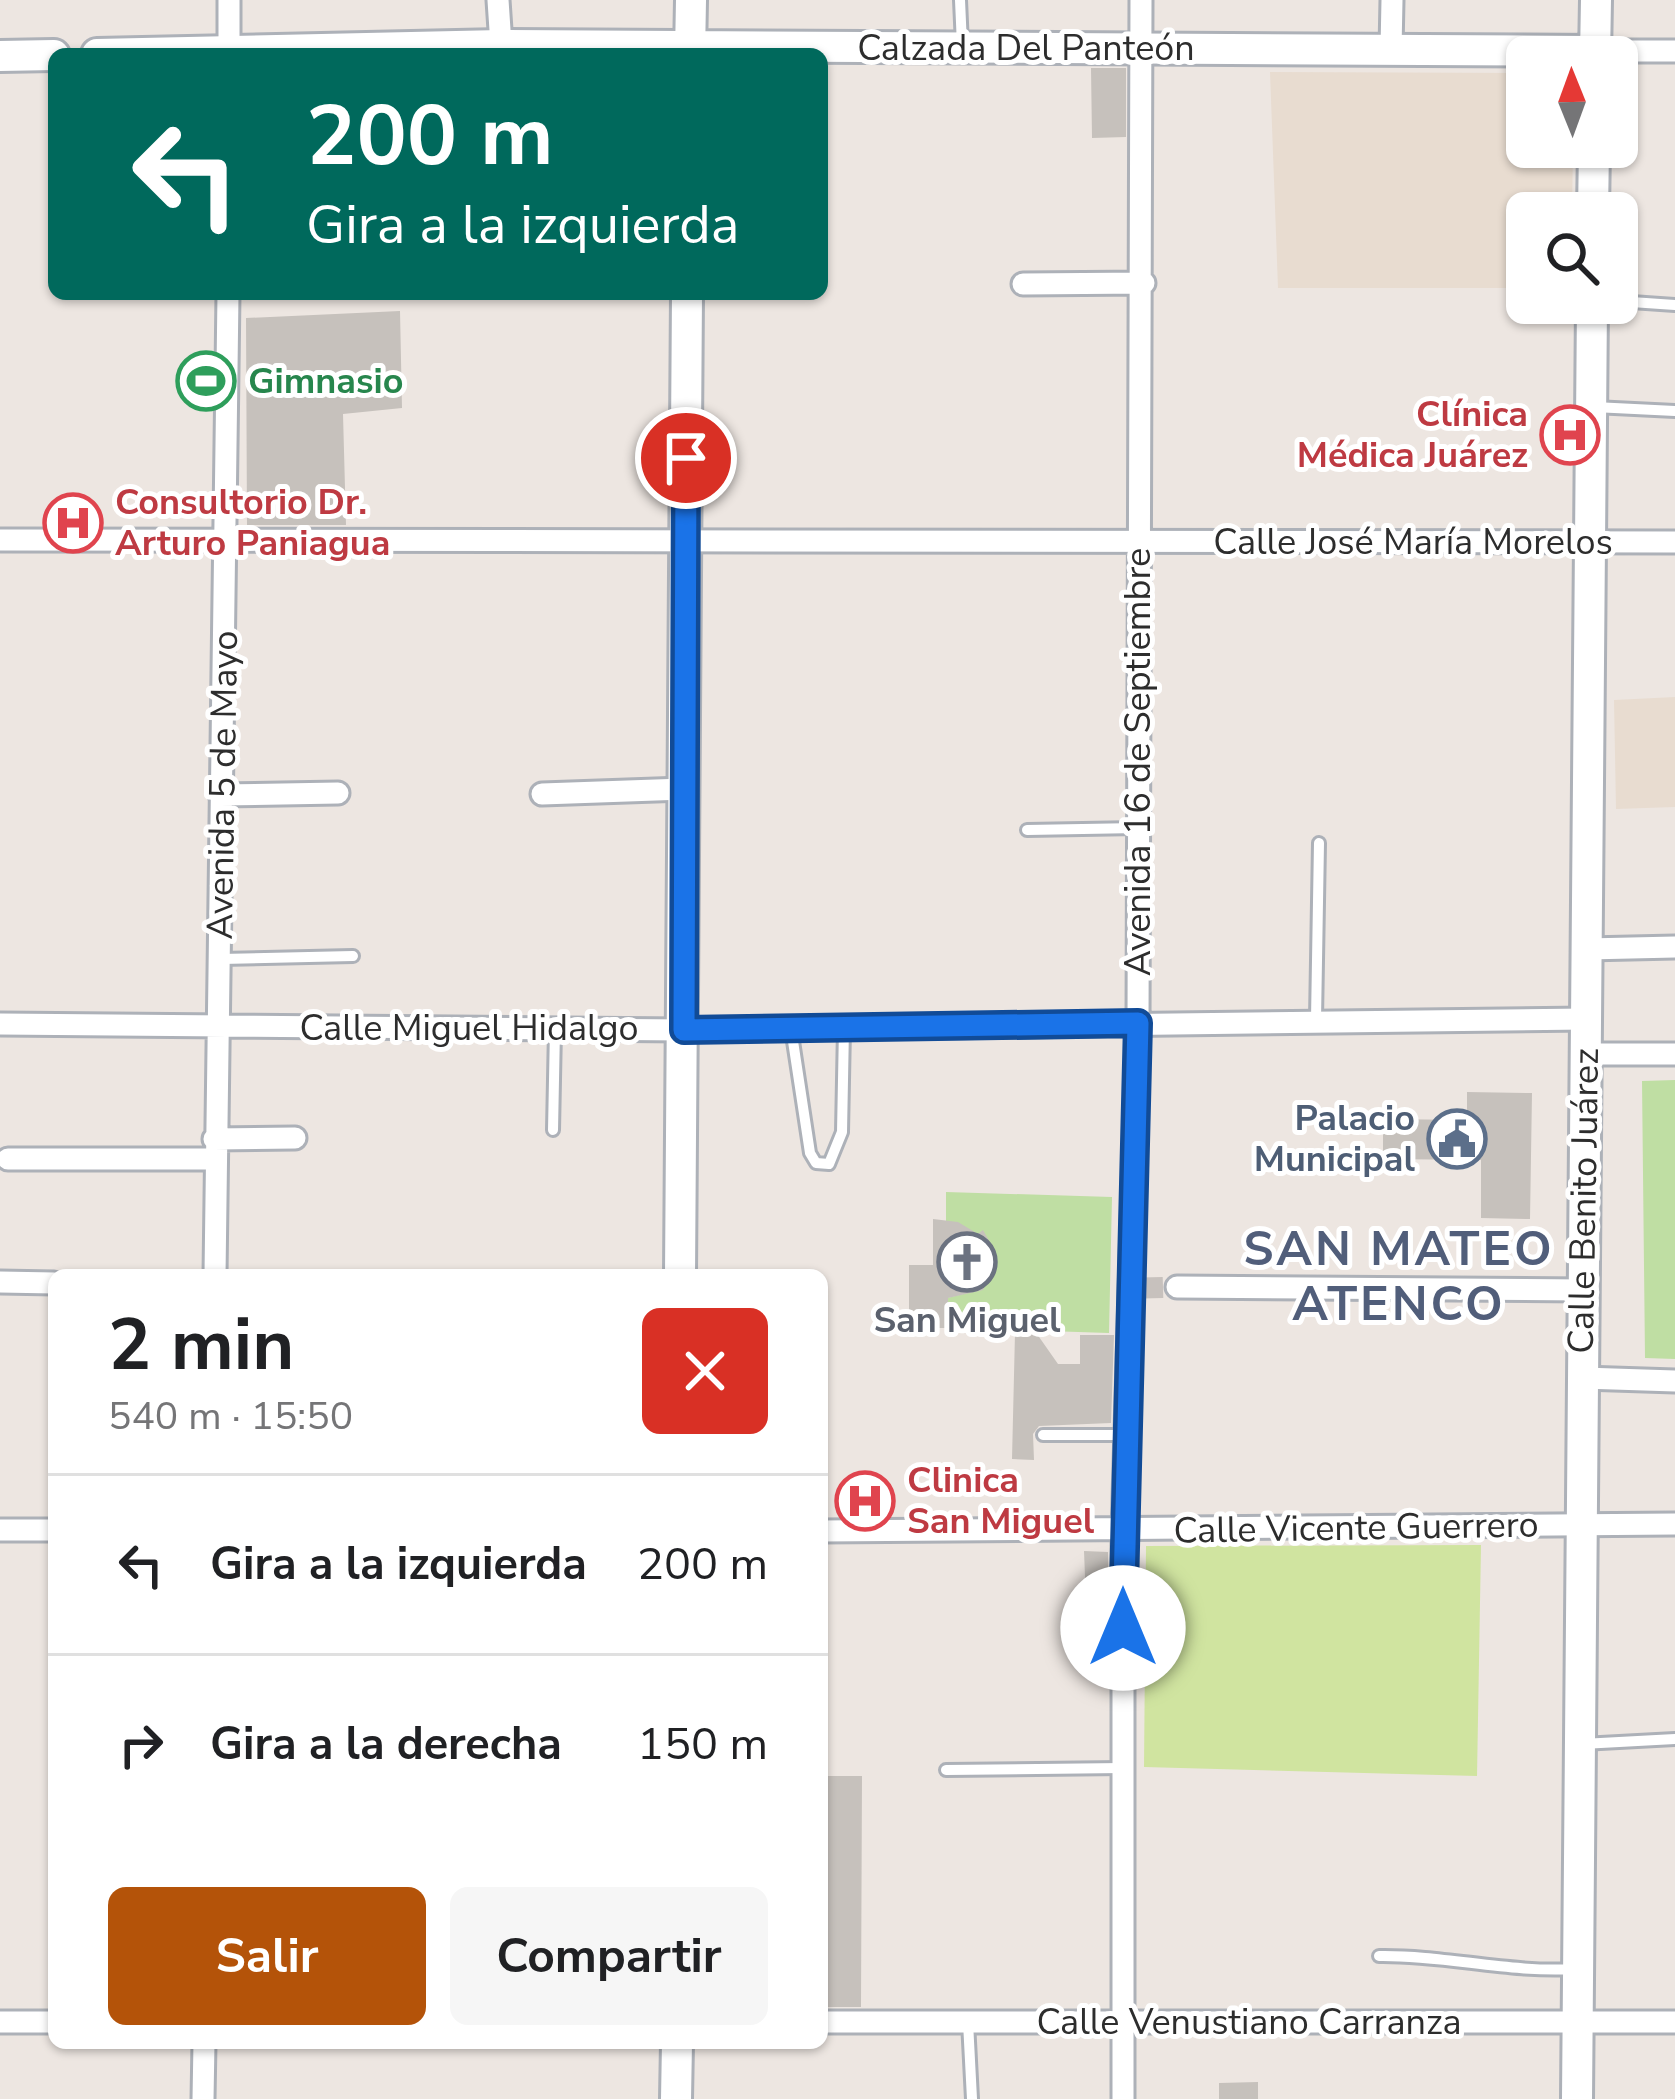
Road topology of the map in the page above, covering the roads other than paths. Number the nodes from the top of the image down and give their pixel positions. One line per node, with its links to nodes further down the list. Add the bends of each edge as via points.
1 (230, 0): 10 (street)
2 (498, 0): 9 (street)
3 (691, 0): 13 (main road)
4 (960, 0): 14 (lane)
5 (1142, 0): 16 (street, Avenida 16 de Septiembre)
6 (1392, 0): 17 (street)
7 (1596, 0): 8 (main road)
8 (1595, 36)
9 (501, 45): 11 (main road, Calzada Del Panteón); 12 (main road, Calzada Del Panteón)
10 (229, 48)
11 (399, 48)
12 (614, 48)
13 (690, 48)
14 (962, 48): 15 (main road, Calzada Del Panteón); 16 (main road, Calzada Del Panteón)
15 (828, 49)
16 (1141, 49): 17 (main road, Calzada Del Panteón); 23 (street, Avenida 16 de Septiembre)
17 (1391, 49): 19 (main road, Calzada Del Panteón)
18 (1675, 51): 20 (street)
19 (1506, 52)
20 (1638, 52)
21 (48, 55): 22 (main road)
22 (0, 56)
23 (1144, 283): 24 (street); 37 (street, Avenida 16 de Septiembre)
24 (1023, 284)
25 (228, 300): 34 (street, Avenida 5 de Mayo)
26 (687, 300): 33 (main road)
27 (1638, 302): 28 (lane)
28 (1675, 305)
29 (1592, 324): 30 (main road, Calle Benito Juárez)
30 (1591, 407): 31 (lane); 35 (main road, Calle Benito Juárez)
31 (1675, 411)
32 (0, 540): 34 (street, Calle José María Morelos)
33 (685, 540): 34 (street, Calle José María Morelos); 37 (street, Calle José María Morelos); 38 (main road)
34 (227, 541): 41 (street, Avenida 5 de Mayo)
35 (1589, 542): 36 (street, Calle José María Morelos); 37 (street, Calle José María Morelos); 46 (main road, Calle Benito Juárez)
36 (1675, 542)
37 (1137, 545): 42 (street, Avenida 16 de Septiembre)
38 (684, 789): 40 (street); 57 (main road)
39 (338, 793): 41 (street)
40 (542, 794)
41 (220, 795): 48 (street, Avenida 5 de Mayo)
42 (1138, 828): 43 (lane); 51 (street, Avenida 16 de Septiembre)
43 (1027, 830)
44 (1319, 843): 49 (lane)
45 (1675, 947): 46 (street)
46 (1587, 949): 50 (main road, Calle Benito Juárez)
47 (353, 956): 48 (lane)
48 (221, 959): 53 (street, Avenida 5 de Mayo)
49 (1316, 1019): 50 (street, Calle Miguel Hidalgo); 51 (street, Calle Miguel Hidalgo)
50 (1586, 1019): 58 (main road, Calle Benito Juárez)
51 (1138, 1023): 54 (street, Calle Miguel Hidalgo); 73 (street, Avenida 16 de Septiembre)
52 (0, 1024): 53 (street, Calle Miguel Hidalgo)
53 (221, 1026): 56 (street, Calle Miguel Hidalgo); 62 (street, Avenida 5 de Mayo)
54 (844, 1027): 55 (street, Calle Miguel Hidalgo); 55 (lane, via 842,1132 829,1164 810,1153)
55 (791, 1028): 57 (street, Calle Miguel Hidalgo)
56 (555, 1029): 57 (street, Calle Miguel Hidalgo); 60 (lane)
57 (684, 1030): 65 (main road)
58 (1586, 1054): 59 (street); 69 (main road, Calle Benito Juárez)
59 (1675, 1054)
60 (553, 1130)
61 (296, 1138): 62 (street)
62 (214, 1149): 63 (street); 64 (street, Avenida 5 de Mayo)
63 (8, 1159)
64 (215, 1269)
65 (680, 1269)
66 (0, 1282): 67 (street)
67 (48, 1283)
68 (1178, 1287): 69 (street)
69 (1584, 1290): 70 (main road, Calle Benito Juárez)
70 (1583, 1378): 71 (street); 75 (main road, Calle Benito Juárez)
71 (1675, 1381)
72 (1043, 1435): 73 (lane)
73 (1126, 1435): 79 (street, Avenida 16 de Septiembre)
74 (1675, 1524): 75 (street, Calle Vicente Guerrero)
75 (1581, 1525): 79 (street, Calle Vicente Guerrero); 81 (main road, Calle Benito Juárez)
76 (0, 1530): 77 (street)
77 (48, 1530)
78 (828, 1531): 79 (street, Calle Vicente Guerrero)
79 (1123, 1531): 82 (street, Avenida 16 de Septiembre)
80 (1675, 1738): 81 (lane)
81 (1580, 1744): 85 (main road, Calle Benito Juárez)
82 (1124, 1768): 83 (lane); 90 (street, Avenida 16 de Septiembre)
83 (946, 1770)
84 (1379, 1956): 85 (lane)
85 (1578, 1969): 92 (main road, Calle Benito Juárez)
86 (0, 2022): 87 (street)
87 (48, 2022)
88 (828, 2022): 89 (street, Calle Venustiano Carranza)
89 (968, 2022): 90 (street, Calle Venustiano Carranza); 97 (lane)
90 (1125, 2022): 92 (street, Calle Venustiano Carranza); 98 (street, Avenida 16 de Septiembre)
91 (1675, 2022): 92 (street, Calle Venustiano Carranza)
92 (1578, 2023): 99 (main road, Calle Benito Juárez)
93 (204, 2049): 95 (street)
94 (677, 2049): 96 (main road)
95 (203, 2099)
96 (676, 2099)
97 (972, 2099)
98 (1124, 2099)
99 (1577, 2099)

